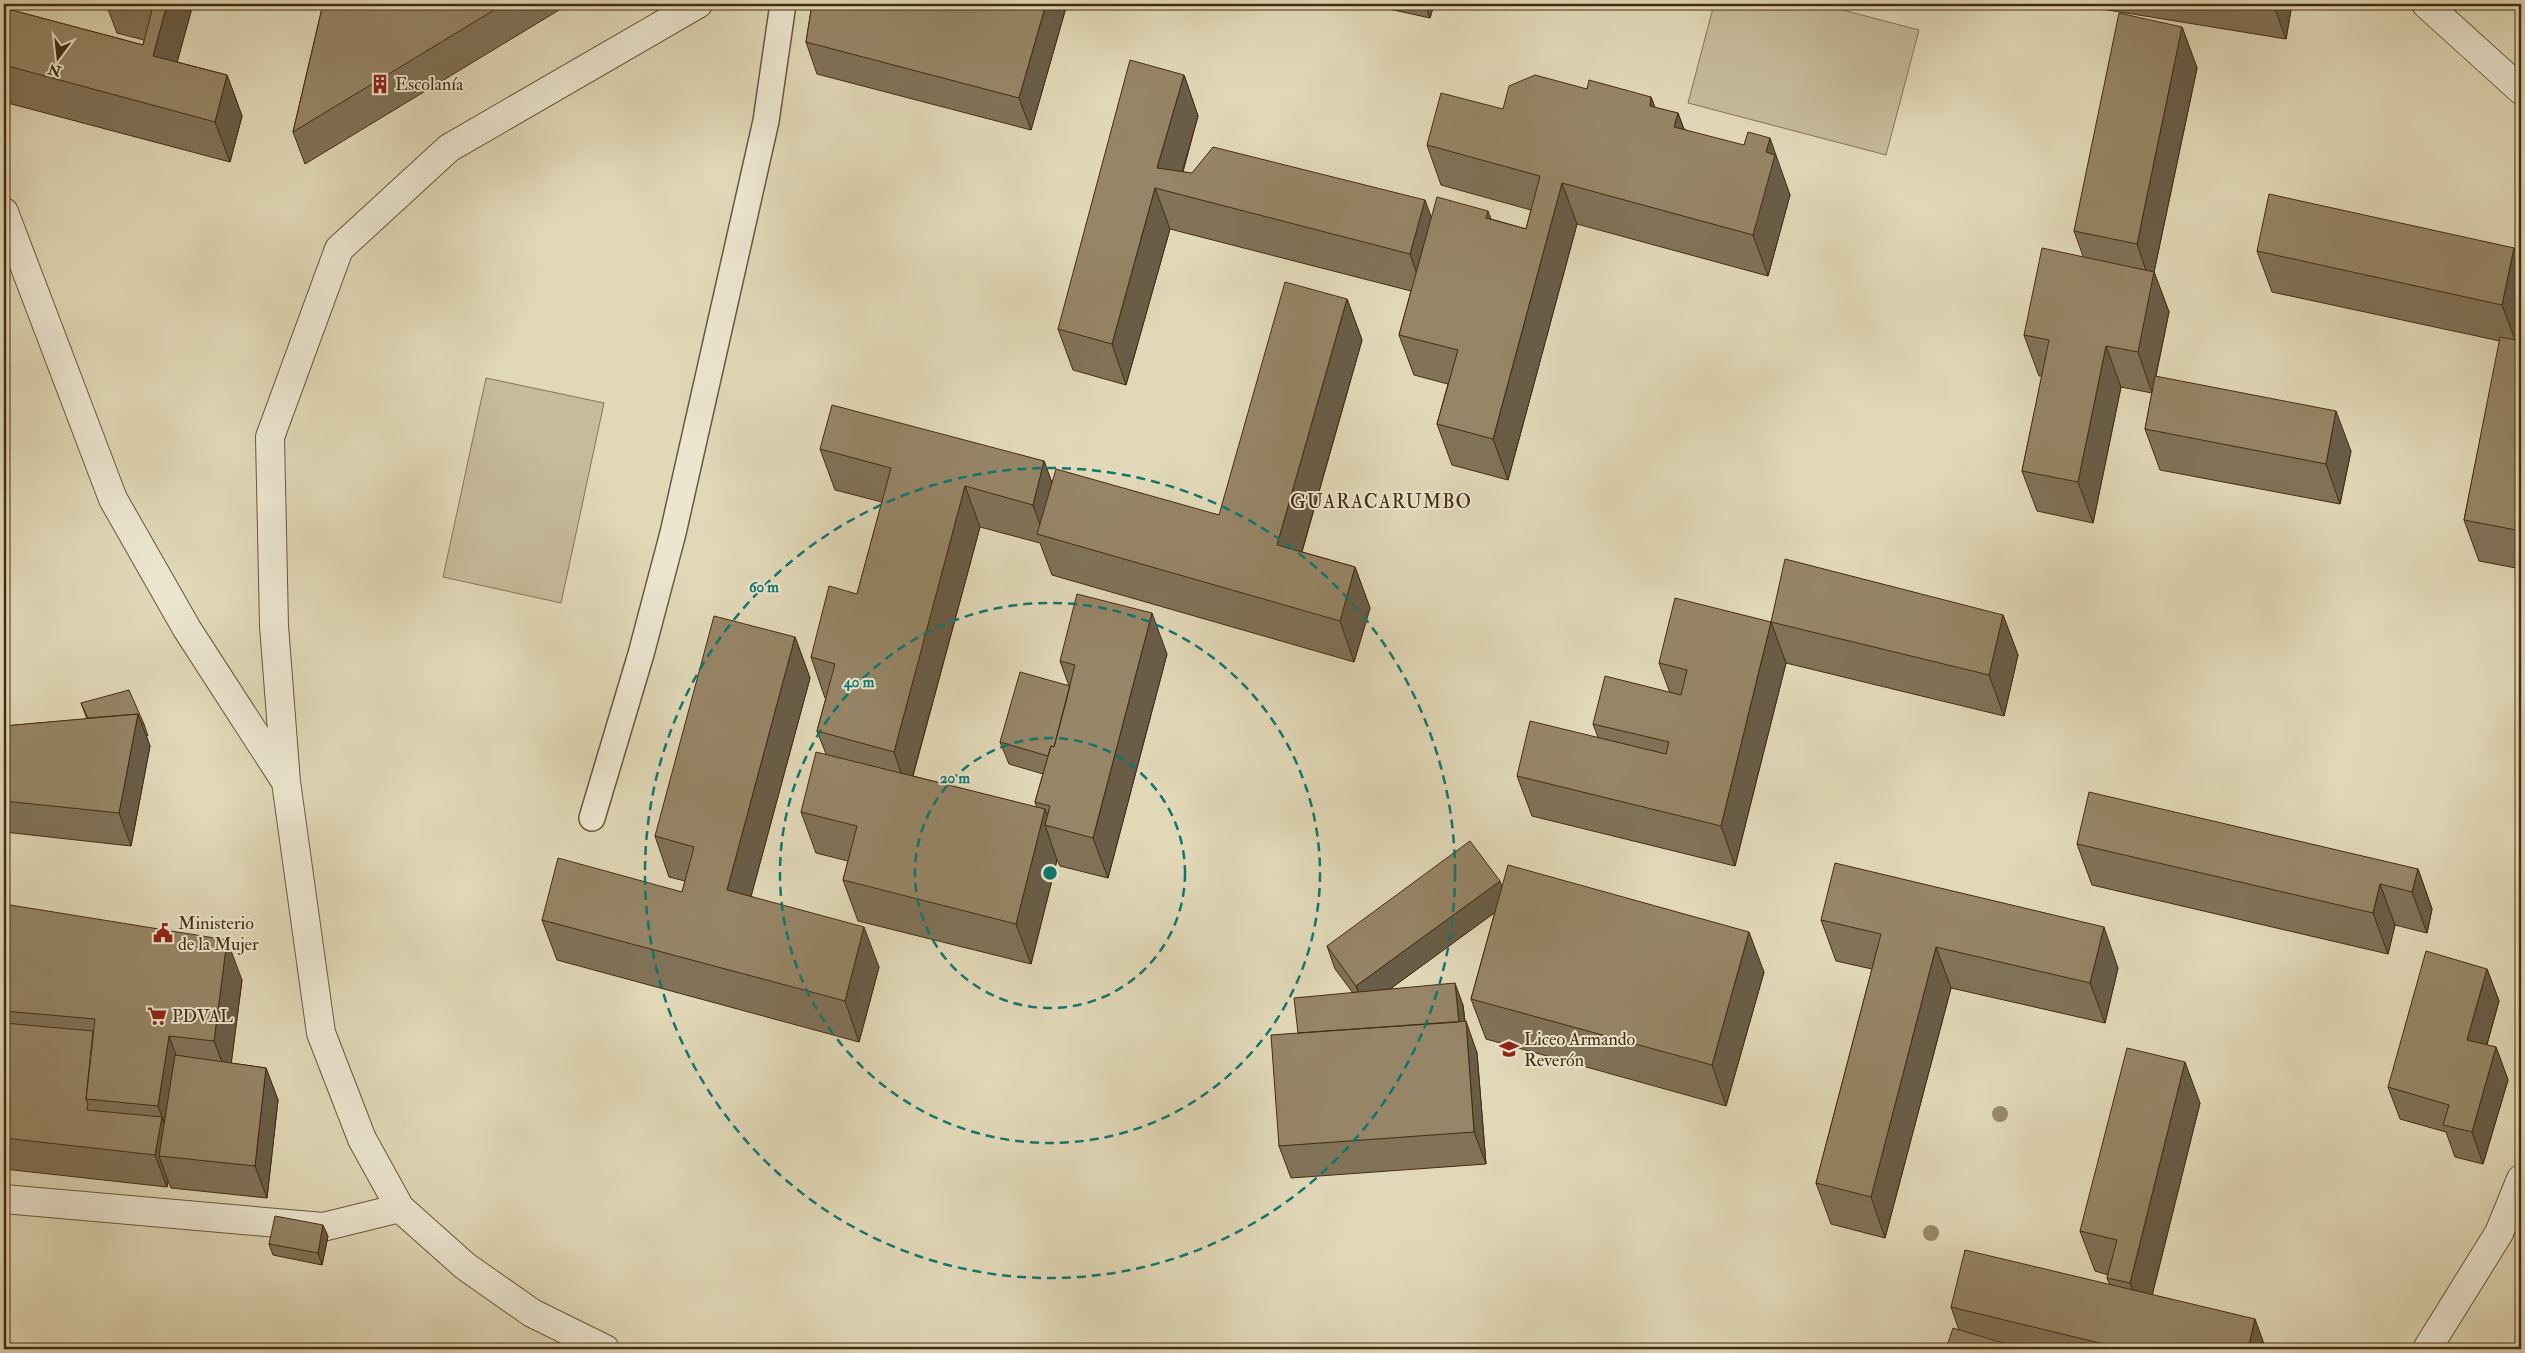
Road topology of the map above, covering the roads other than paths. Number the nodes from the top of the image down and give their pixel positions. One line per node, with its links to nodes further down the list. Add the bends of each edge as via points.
1 (698, 4): 6 (street, via 448,148 339,249 270,437 274,626)
2 (783, 4): 7 (lane, via 766,121 675,524 641,654)
3 (2426, 4): 4 (street)
4 (2521, 90)
5 (4, 212): 6 (street, via 113,499 186,629)
6 (286, 782): 10 (street, via 321,1032 362,1139)
7 (592, 818)
8 (2521, 1178): 12 (street, via 2498,1233)
9 (4, 1198): 10 (street, via 323,1227)
10 (400, 1208): 11 (street, via 465,1266 524,1307)
11 (605, 1349)
12 (2427, 1349)

